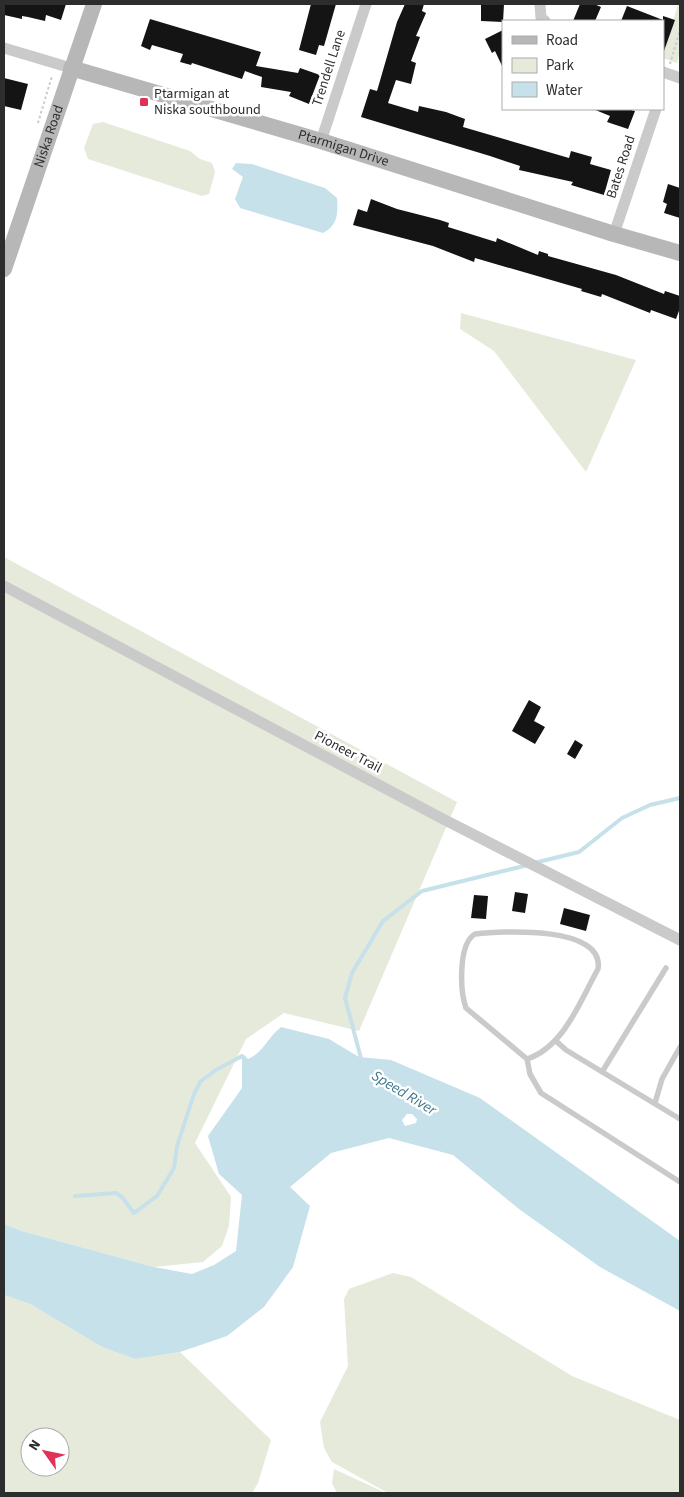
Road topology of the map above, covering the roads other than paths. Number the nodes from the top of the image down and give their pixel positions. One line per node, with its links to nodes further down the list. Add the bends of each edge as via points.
1 (94, 4): 6 (street, Niska Road)
2 (366, 4): 10 (street, Trendell Lane)
3 (540, 4): 4 (street)
4 (544, 20)
5 (4, 48): 6 (street, Ptarmigan Drive)
6 (71, 68): 10 (street, Ptarmigan Drive); 13 (street, Niska Road)
7 (665, 73): 8 (street)
8 (680, 78)
9 (656, 110): 11 (street, Bates Road)
10 (321, 141): 11 (street, Ptarmigan Drive)
11 (614, 234): 12 (street, Ptarmigan Drive)
12 (680, 252)
13 (4, 269)
14 (4, 586): 15 (street, Pioneer Trail)
15 (680, 940)
16 (666, 968): 20 (lane)
17 (556, 1041): 19 (lane); 19 (lane, via 598,969 599,960 595,953 574,940 548,933 489,932 470,937 463,954 461,978 466,1008); 20 (lane)
18 (680, 1047): 21 (lane, via 662,1079)
19 (527, 1059): 23 (lane, via 530,1074 541,1093)
20 (602, 1072): 21 (lane)
21 (655, 1103): 22 (lane)
22 (680, 1119)
23 (680, 1182)

